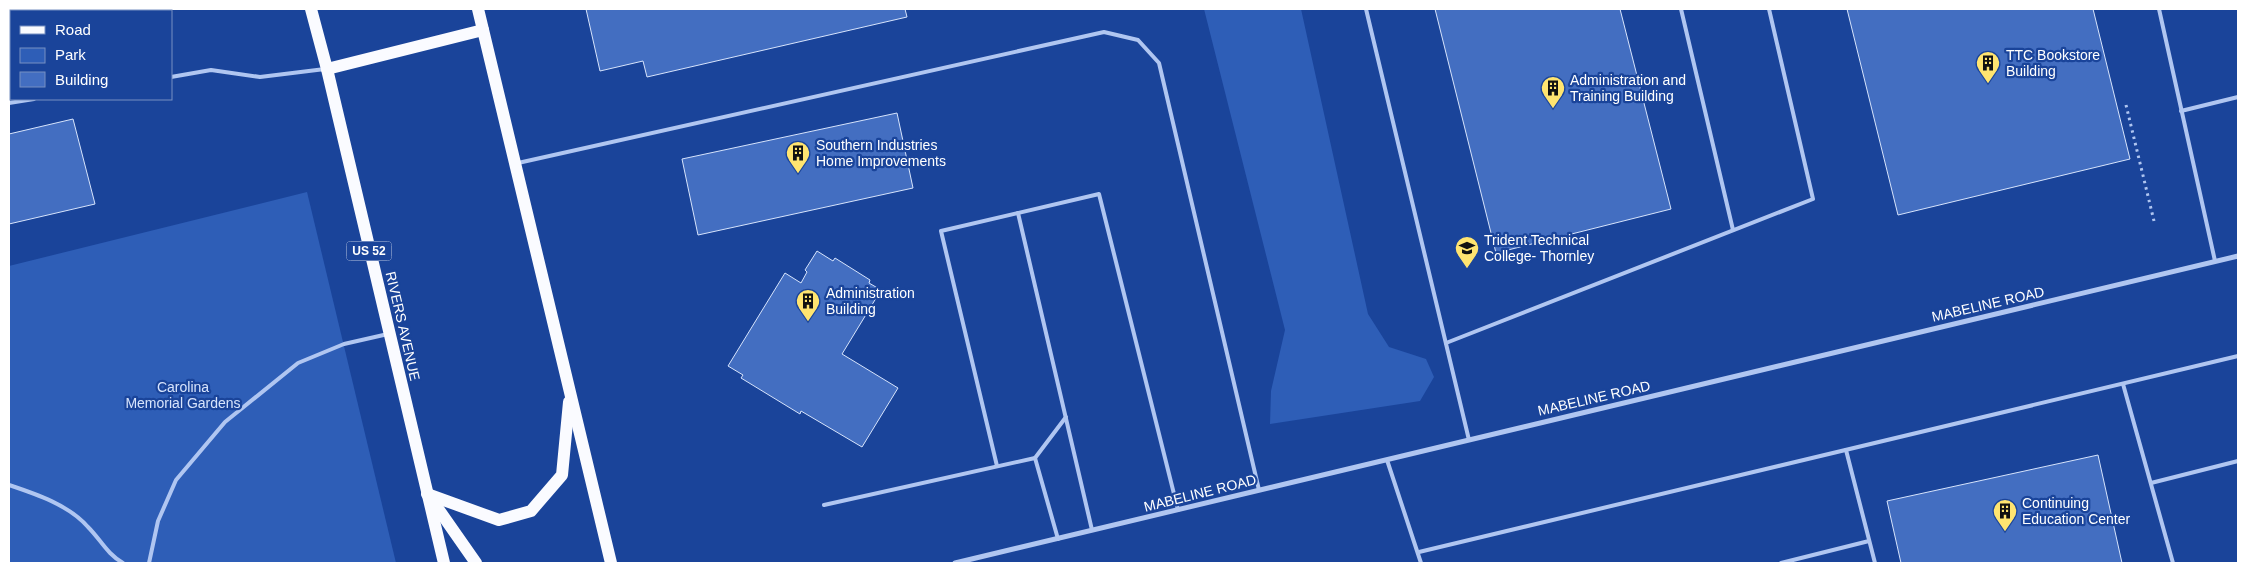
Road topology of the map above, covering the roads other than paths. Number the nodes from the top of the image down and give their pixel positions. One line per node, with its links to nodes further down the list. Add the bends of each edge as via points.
1 (311, 9): 8 (main road, RIVERS AVENUE / US 52)
2 (478, 9): 7 (main road)
3 (1366, 9): 20 (lane)
4 (1681, 9): 16 (lane)
5 (1769, 9): 16 (lane, via 1814,199)
6 (2159, 9): 13 (lane)
7 (483, 30): 8 (main road); 14 (main road)
8 (327, 69): 9 (lane, via 260,77 211,70); 19 (main road, RIVERS AVENUE / US 52)
9 (172, 77)
10 (2238, 98): 13 (lane)
11 (28, 100): 12 (lane)
12 (9, 103)
13 (2182, 111): 18 (lane)
14 (516, 163): 23 (main road); 33 (lane, via 1104,32 1138,40 1159,64)
15 (1018, 213): 24 (lane); 30 (lane, via 941,231); 36 (lane, via 1099,194)
16 (1733, 230): 20 (lane)
17 (2238, 256): 18 (street, MABELINE ROAD)
18 (2215, 261): 25 (street, MABELINE ROAD)
19 (389, 334): 34 (main road, RIVERS AVENUE / US 52); 42 (lane, via 344,344 298,363 225,422 176,480 158,521)
20 (1446, 343): 25 (lane)
21 (2238, 356): 22 (lane)
22 (2123, 384): 26 (lane); 31 (lane)
23 (570, 392): 34 (main road, via 562,475 531,511 500,520); 45 (main road)
24 (1066, 417): 27 (lane); 37 (lane)
25 (1469, 440): 28 (street, MABELINE ROAD)
26 (1846, 450): 39 (lane); 40 (lane)
27 (1035, 458): 30 (lane); 38 (lane)
28 (1388, 460): 33 (street, MABELINE ROAD); 40 (lane)
29 (2238, 461): 31 (lane)
30 (998, 466): 35 (lane)
31 (2151, 484): 50 (lane)
32 (9, 485): 41 (lane, via 56,504 87,526 112,557)
33 (1259, 490): 36 (street, MABELINE ROAD)
34 (428, 494): 43 (main road, RIVERS AVENUE / US 52); 44 (main road)
35 (824, 504)
36 (1178, 510): 37 (street, MABELINE ROAD)
37 (1092, 530): 38 (street, MABELINE ROAD)
38 (1058, 539): 46 (street, MABELINE ROAD)
39 (1869, 541): 48 (lane); 49 (lane)
40 (1418, 552): 47 (lane)
41 (123, 563)
42 (149, 563)
43 (444, 563)
44 (476, 563)
45 (611, 563)
46 (955, 563)
47 (1421, 563)
48 (1781, 563)
49 (1875, 563)
50 (2173, 563)

